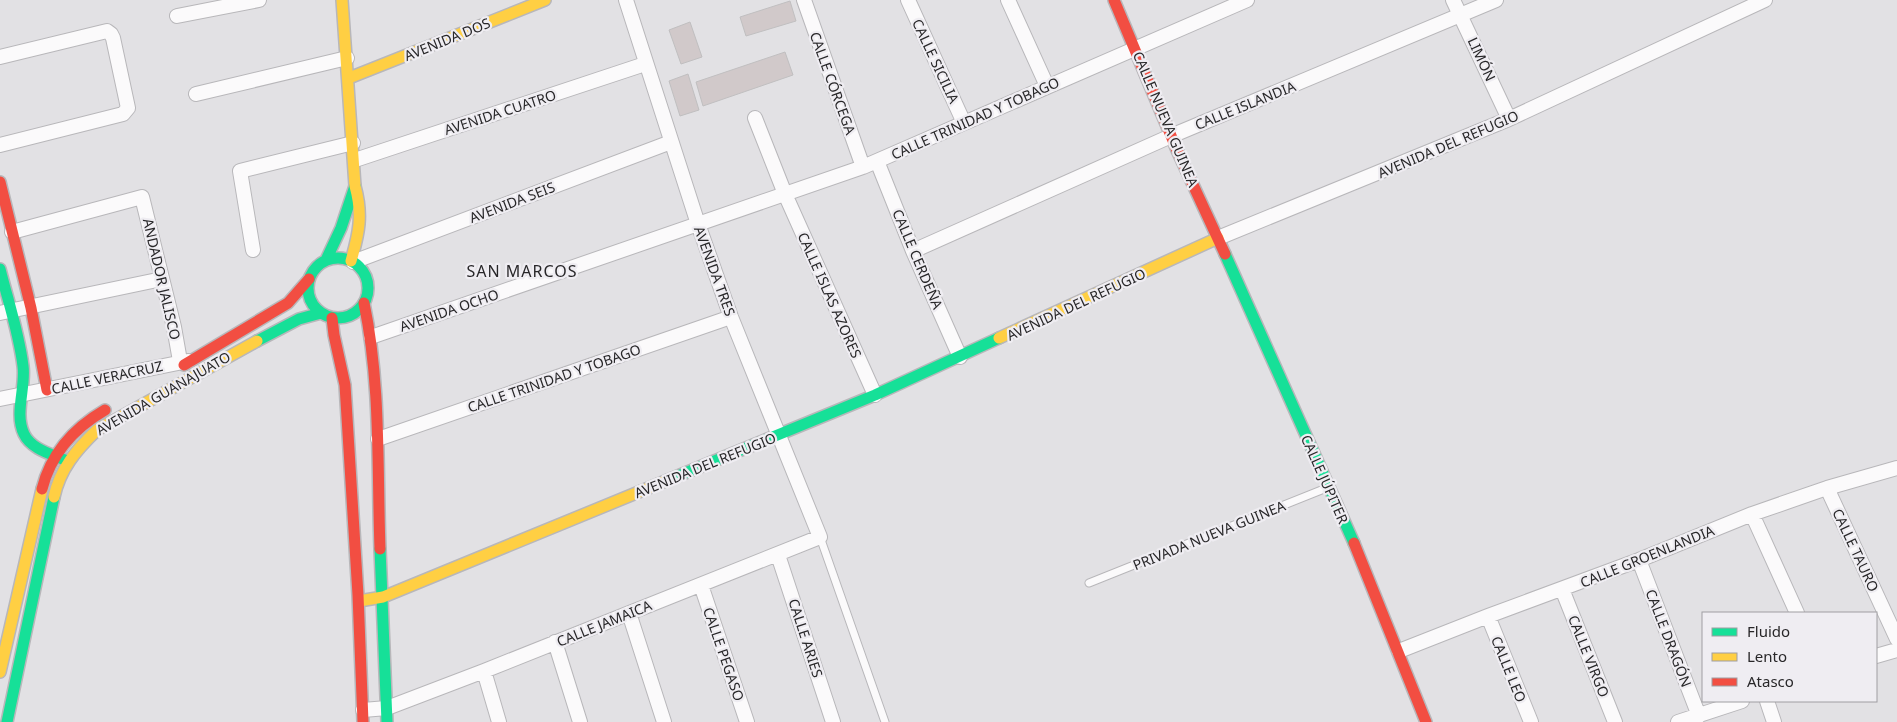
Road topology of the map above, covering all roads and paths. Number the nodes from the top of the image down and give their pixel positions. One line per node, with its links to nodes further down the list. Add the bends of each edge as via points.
1 (259, 0): 13 (street)
2 (342, 0): 17 (street)
3 (545, 0): 19 (street, AVENIDA DOS)
4 (626, 0): 18 (street, AVENIDA TRES)
5 (804, 0): 31 (street, CALLE CÓRCEGA)
6 (908, 0): 24 (street, CALLE SICILIA)
7 (1008, 0): 20 (street)
8 (1114, 0): 15 (street, CALLE NUEVA GUINEA)
9 (1247, 0): 15 (street, CALLE TRINIDAD Y TOBAGO)
10 (1453, 0): 14 (street, LIMÓN)
11 (1496, 0): 14 (street, CALLE ISLANDIA)
12 (1765, 0): 23 (street, AVENIDA DEL REFUGIO)
13 (177, 16)
14 (1461, 16): 23 (street, LIMÓN); 25 (street, CALLE ISLANDIA)
15 (1136, 48): 20 (street, CALLE TRINIDAD Y TOBAGO); 25 (street, CALLE NUEVA GUINEA)
16 (0, 57): 28 (street, via 106,31 111,34 128,108 126,112)
17 (347, 58): 19 (street); 21 (street)
18 (645, 64): 26 (street, AVENIDA TRES); 29 (street, AVENIDA CUATRO)
19 (349, 78): 27 (street)
20 (1047, 86): 24 (street, CALLE TRINIDAD Y TOBAGO)
21 (196, 94)
22 (755, 118): 34 (street, CALLE ISLAS AZORES)
23 (1510, 119): 37 (street, AVENIDA DEL REFUGIO)
24 (964, 123): 30 (street, CALLE TRINIDAD Y TOBAGO)
25 (1171, 136): 37 (street, CALLE NUEVA GUINEA); 39 (street, CALLE ISLANDIA)
26 (671, 142): 35 (street, AVENIDA TRES); 41 (street, AVENIDA SEIS)
27 (353, 144): 29 (street); 38 (street, via 240,171)
28 (0, 145)
29 (355, 160): 33 (street)
30 (877, 161): 31 (street, CALLE TRINIDAD Y TOBAGO); 39 (street, CALLE CERDEÑA)
31 (863, 167): 34 (street, CALLE TRINIDAD Y TOBAGO)
32 (0, 182): 36 (street)
33 (355, 186): 40 (street); 41 (street, via 361,221)
34 (785, 194): 35 (street, CALLE TRINIDAD Y TOBAGO); 57 (street, CALLE ISLAS AZORES)
35 (698, 224): 49 (street, AVENIDA TRES); 51 (street, AVENIDA OCHO)
36 (7, 225): 43 (street, ANDADOR JALISCO, via 142,197); 46 (street)
37 (1218, 238): 52 (street, AVENIDA DEL REFUGIO); 67 (street, CALLE JÚPITER)
38 (253, 250)
39 (913, 251): 52 (street, CALLE CERDEÑA)
40 (326, 260): 41 (street); 44 (street)
41 (352, 261): 45 (street, via 368,280)
42 (0, 269): 47 (street)
43 (162, 279): 46 (street); 53 (street, ANDADOR JALISCO)
44 (309, 279): 48 (street, via 309,298); 53 (street, AVENIDA GUANAJUATO, via 288,303)
45 (364, 303): 50 (street, via 351,316); 51 (street)
46 (31, 308): 47 (street); 55 (street)
47 (5, 312): 56 (street, via 23,365)
48 (321, 313): 50 (street); 64 (street, AVENIDA GUANAJUATO, via 278,329 97,430)
49 (731, 317): 60 (street, AVENIDA TRES); 61 (street, CALLE TRINIDAD Y TOBAGO)
50 (332, 318): 77 (street, via 332,332 344,381)
51 (371, 338): 61 (street)
52 (960, 357): 57 (street, AVENIDA DEL REFUGIO)
53 (186, 361): 54 (street, AVENIDA GUANAJUATO); 55 (street, CALLE VERACRUZ)
54 (158, 380)
55 (47, 390): 56 (street, CALLE VERACRUZ)
56 (23, 395): 58 (street, CALLE VERACRUZ); 62 (street, via 21,425)
57 (875, 395): 60 (street, AVENIDA DEL REFUGIO)
58 (0, 399)
59 (116, 404): 63 (street, AVENIDA GUANAJUATO, via 81,425)
60 (780, 435): 70 (street, AVENIDA TRES); 76 (street, AVENIDA DEL REFUGIO)
61 (378, 439): 76 (street)
62 (30, 442): 63 (street); 66 (street)
63 (54, 456): 64 (street); 66 (street, AVENIDA GUANAJUATO)
64 (69, 461): 93 (street, AVENIDA GUANAJUATO, via 56,489)
65 (1897, 468): 68 (street, CALLE GROENLANDIA)
66 (45, 477): 87 (street, AVENIDA GUANAJUATO)
67 (1329, 487): 73 (lane, PRIVADA NUEVA GUINEA); 84 (street, CALLE JÚPITER)
68 (1827, 488): 69 (street, CALLE GROENLANDIA); 81 (street, CALLE TAURO)
69 (1752, 514): 72 (street, CALLE GROENLANDIA); 78 (street)
70 (820, 537): 71 (street, CALLE JAMAICA); 99 (lane)
71 (778, 555): 74 (street, CALLE JAMAICA); 98 (street, CALLE ARIES)
72 (1639, 560): 75 (street, CALLE GROENLANDIA); 92 (street, CALLE DRAGÓN)
73 (1089, 583)
74 (701, 585): 79 (street, CALLE JAMAICA); 97 (street, CALLE PEGASO)
75 (1562, 589): 80 (street, CALLE GROENLANDIA); 102 (street, CALLE VIRGO)
76 (383, 597): 77 (street, AVENIDA DEL REFUGIO); 90 (street)
77 (359, 601): 91 (street)
78 (1797, 612)
79 (629, 613): 82 (street, CALLE JAMAICA); 96 (street)
80 (1488, 616): 84 (street, CALLE GROENLANDIA); 101 (street, CALLE LEO)
81 (1897, 639)
82 (555, 642): 86 (street, CALLE JAMAICA); 95 (street)
83 (1897, 650): 85 (street)
84 (1400, 651): 100 (street, CALLE JÚPITER)
85 (1877, 656)
86 (484, 671): 90 (street, CALLE JAMAICA); 94 (street)
87 (0, 672)
88 (1739, 702): 92 (street)
89 (1767, 702): 104 (street)
90 (387, 715): 91 (street, CALLE JAMAICA)
91 (363, 716)
92 (1699, 716): 103 (street)
93 (7, 722)
94 (499, 722)
95 (580, 722)
96 (664, 722)
97 (748, 722)
98 (833, 722)
99 (885, 722)
100 (1426, 722)
101 (1530, 722)
102 (1616, 722)
103 (1678, 722)
104 (1774, 722)

